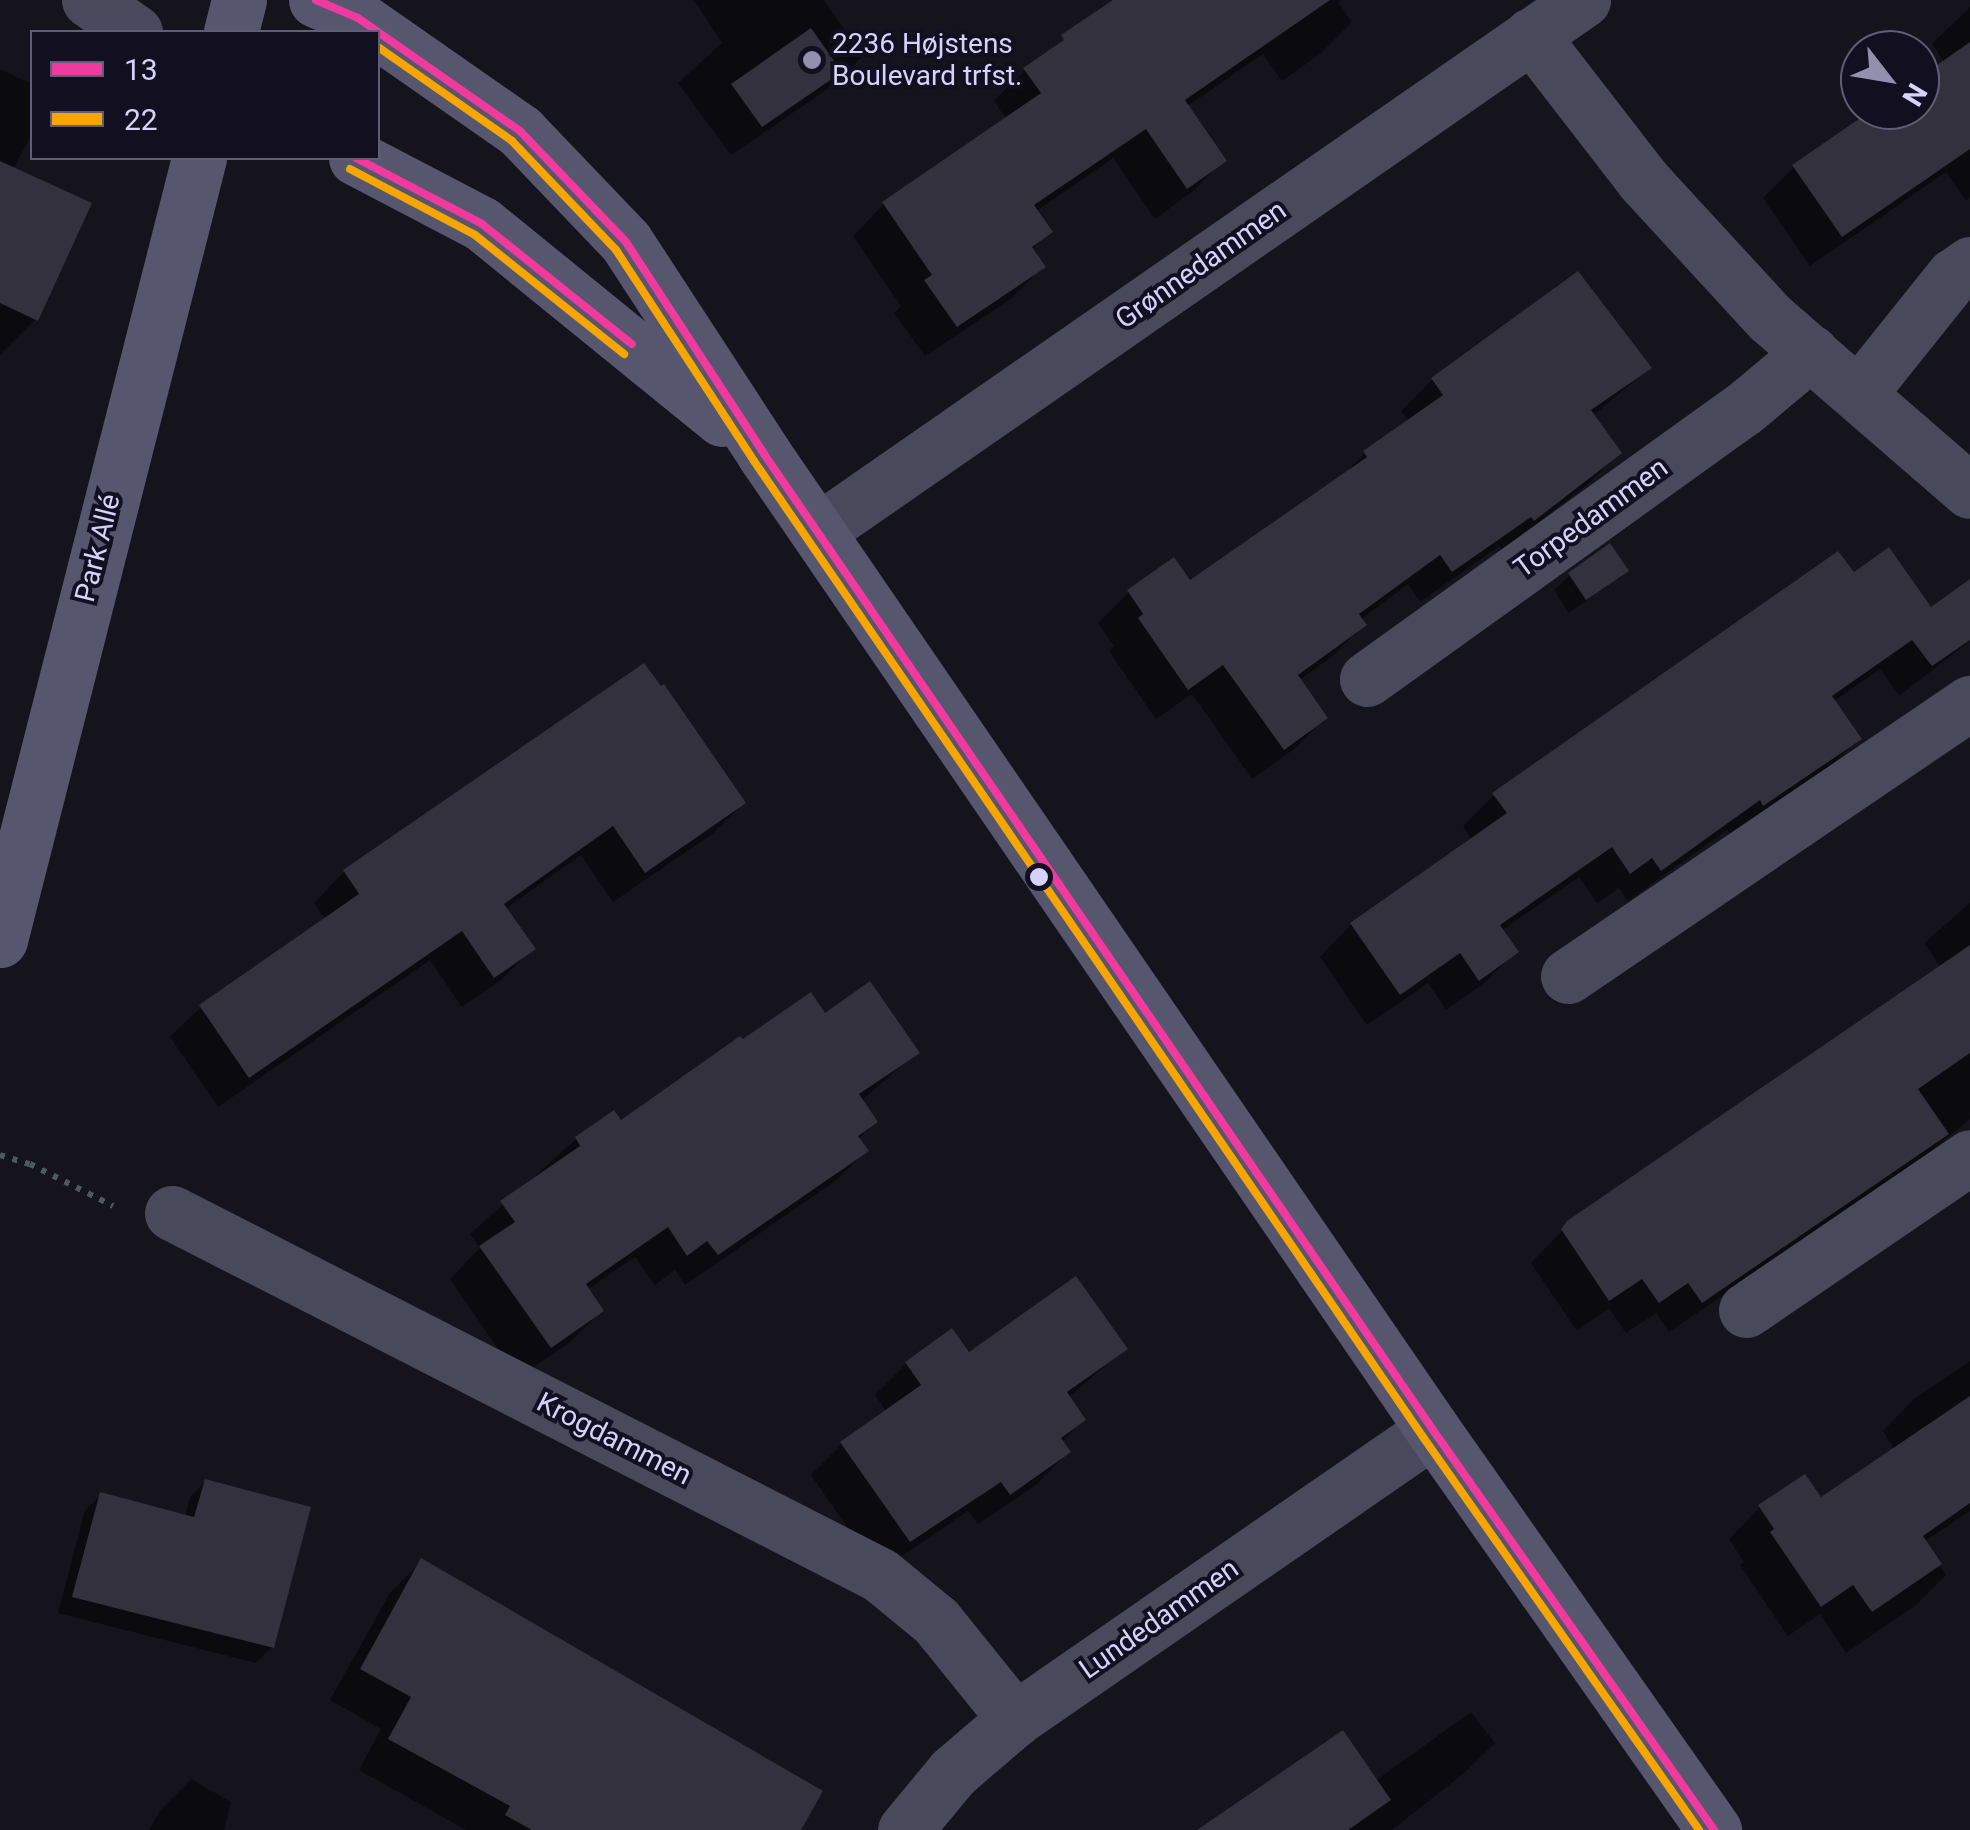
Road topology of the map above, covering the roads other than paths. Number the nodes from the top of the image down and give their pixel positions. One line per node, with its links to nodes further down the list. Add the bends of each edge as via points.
1 (89, 0): 5 (street)
2 (239, 0): 6 (street)
3 (316, 0): 7 (street)
4 (1583, 0): 9 (street, Grønnedammen)
5 (132, 30)
6 (232, 30)
7 (375, 30)
8 (380, 33): 15 (street, via 520,131 626,242)
9 (1532, 35): 13 (street, via 1643,180 1770,318); 17 (street, Grønnedammen)
10 (198, 160): 20 (street, Park Allé)
11 (360, 160): 15 (street, via 482,224)
12 (1970, 264): 14 (street)
13 (1811, 352): 14 (street); 18 (street, Torpedammen, via 1742,410)
14 (1860, 392): 16 (street)
15 (764, 454): 17 (street)
16 (1970, 491)
17 (819, 530): 25 (street)
18 (1367, 679)
19 (1970, 703): 21 (street)
20 (0, 940)
21 (1568, 976)
22 (1970, 1157): 24 (street)
23 (172, 1213): 26 (street, Krogdammen, via 880,1575 936,1622)
24 (1746, 1310)
25 (1433, 1430): 26 (street, Lundedammen); 28 (street)
26 (1015, 1719): 27 (street, Lundedammen, via 953,1772)
27 (905, 1830)
28 (1714, 1830)

